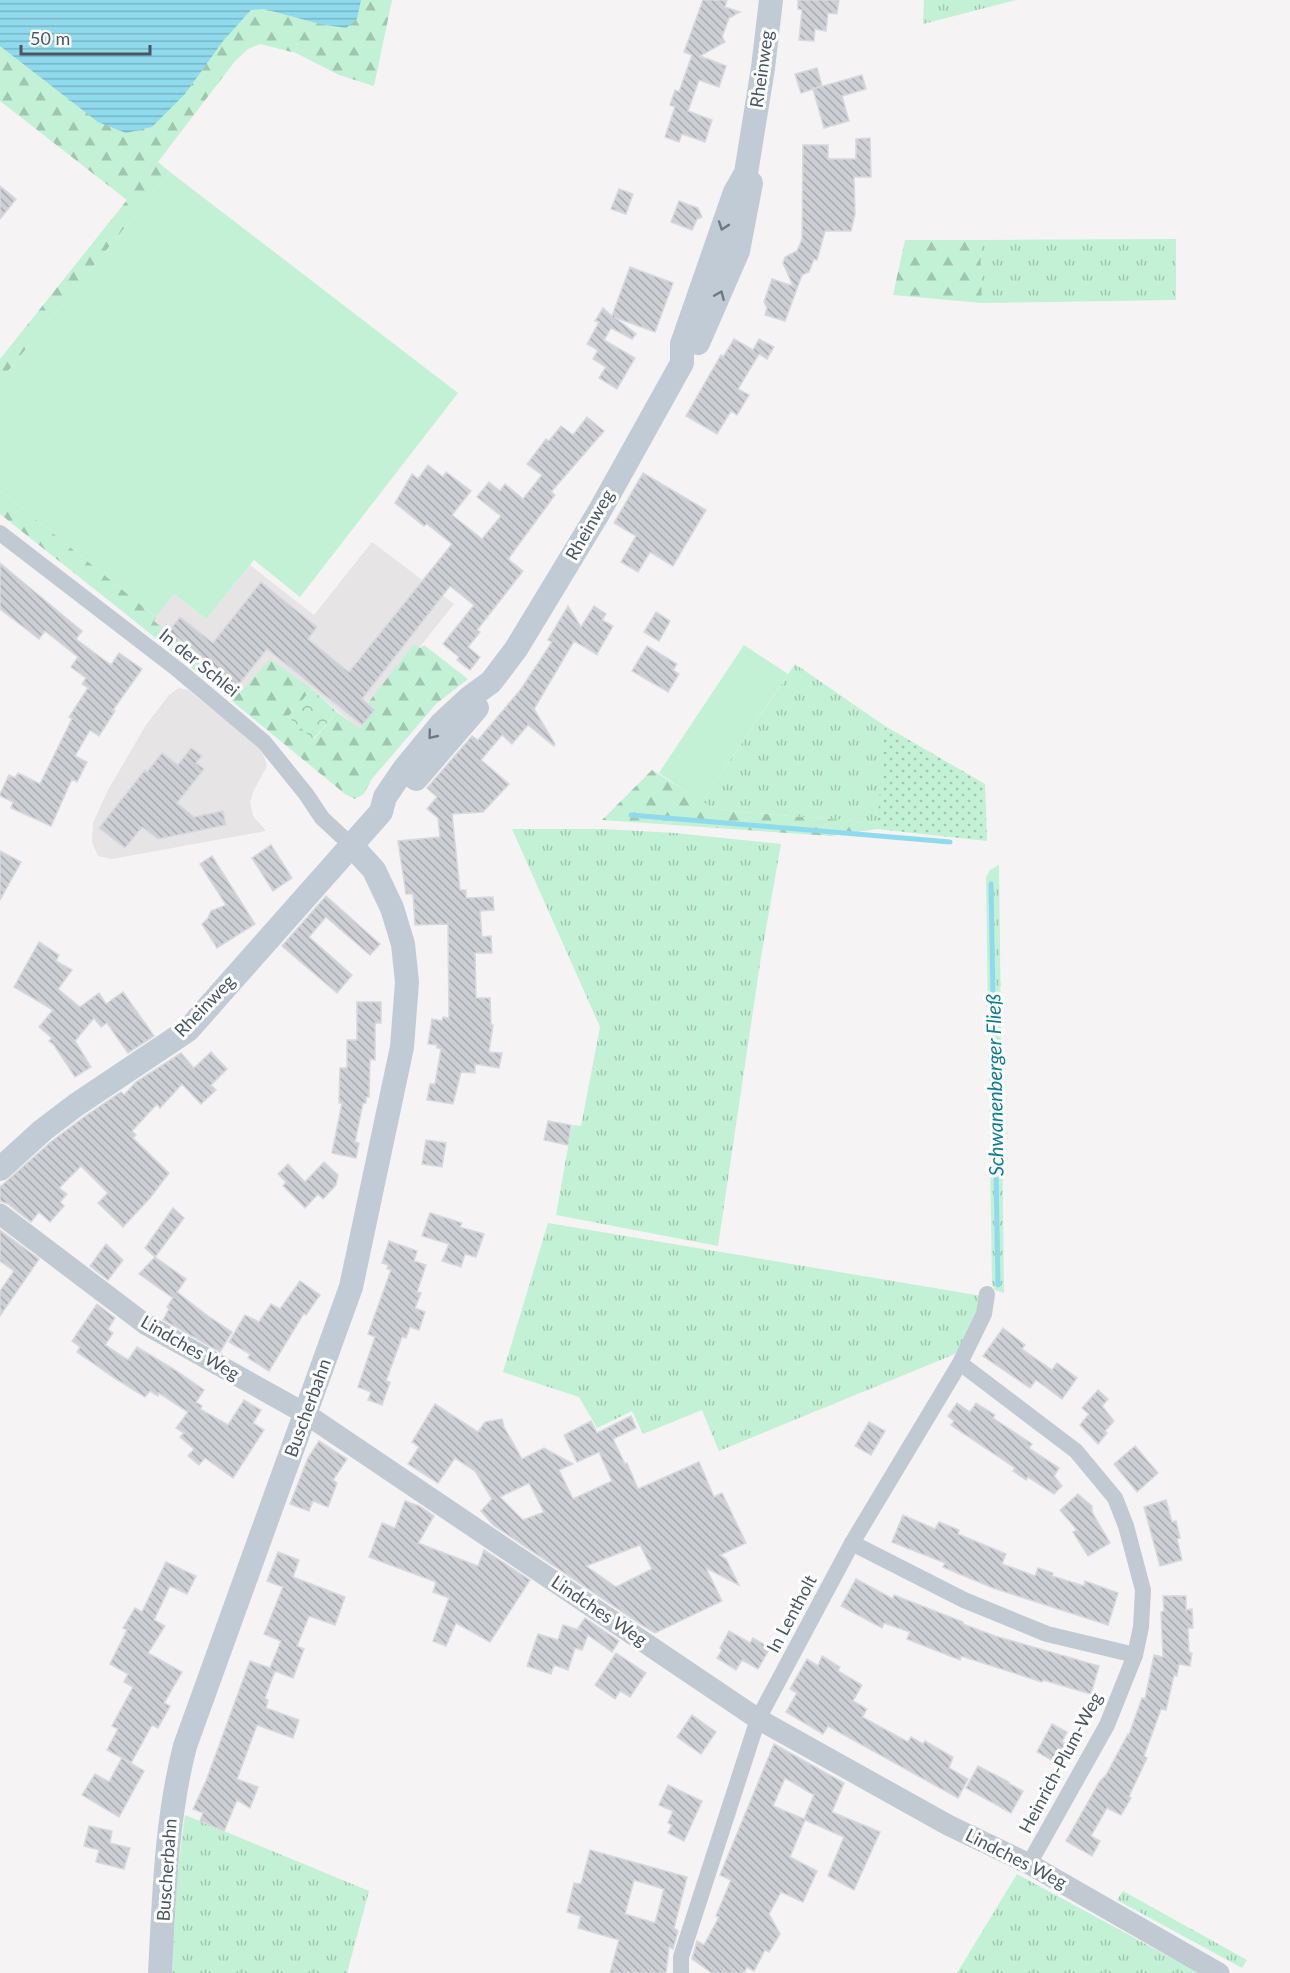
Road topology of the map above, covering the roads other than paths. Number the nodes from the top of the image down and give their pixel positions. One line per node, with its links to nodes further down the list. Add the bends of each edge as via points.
1 (771, 0): 3 (main road, Rheinweg, via 746,173 752,184 738,251 693,354 681,363 557,583 516,649 490,682 486,697 392,808 381,812)
2 (0, 533): 3 (street, In der Schlei, via 177,669 264,742 322,818)
3 (352, 846): 4 (main road, Rheinweg, via 188,1030 76,1105); 8 (main road, Buscherbahn, via 374,870 403,944 406,982 402,1047 351,1287)
4 (0, 1169)
5 (0, 1214): 8 (street, Lindches Weg, via 144,1324)
6 (987, 1294): 7 (street, In Lentholt, via 984,1314)
7 (960, 1363): 9 (street, In Lentholt); 10 (street, Heinrich-Plum-Weg, via 1076,1451 1115,1498 1143,1590)
8 (306, 1414): 11 (street, Lindches Weg); 13 (main road, Buscherbahn, via 185,1746 171,1816)
9 (852, 1543): 10 (street, via 964,1600 1047,1634); 11 (street, In Lentholt)
10 (1135, 1655): 12 (street, Heinrich-Plum-Weg, via 1107,1725)
11 (758, 1719): 12 (street, Lindches Weg, via 948,1825); 14 (street, In Lentholt, via 681,1957)
12 (1029, 1864): 15 (street, Lindches Weg)
13 (160, 1973)
14 (681, 1973)
15 (1219, 1973)

